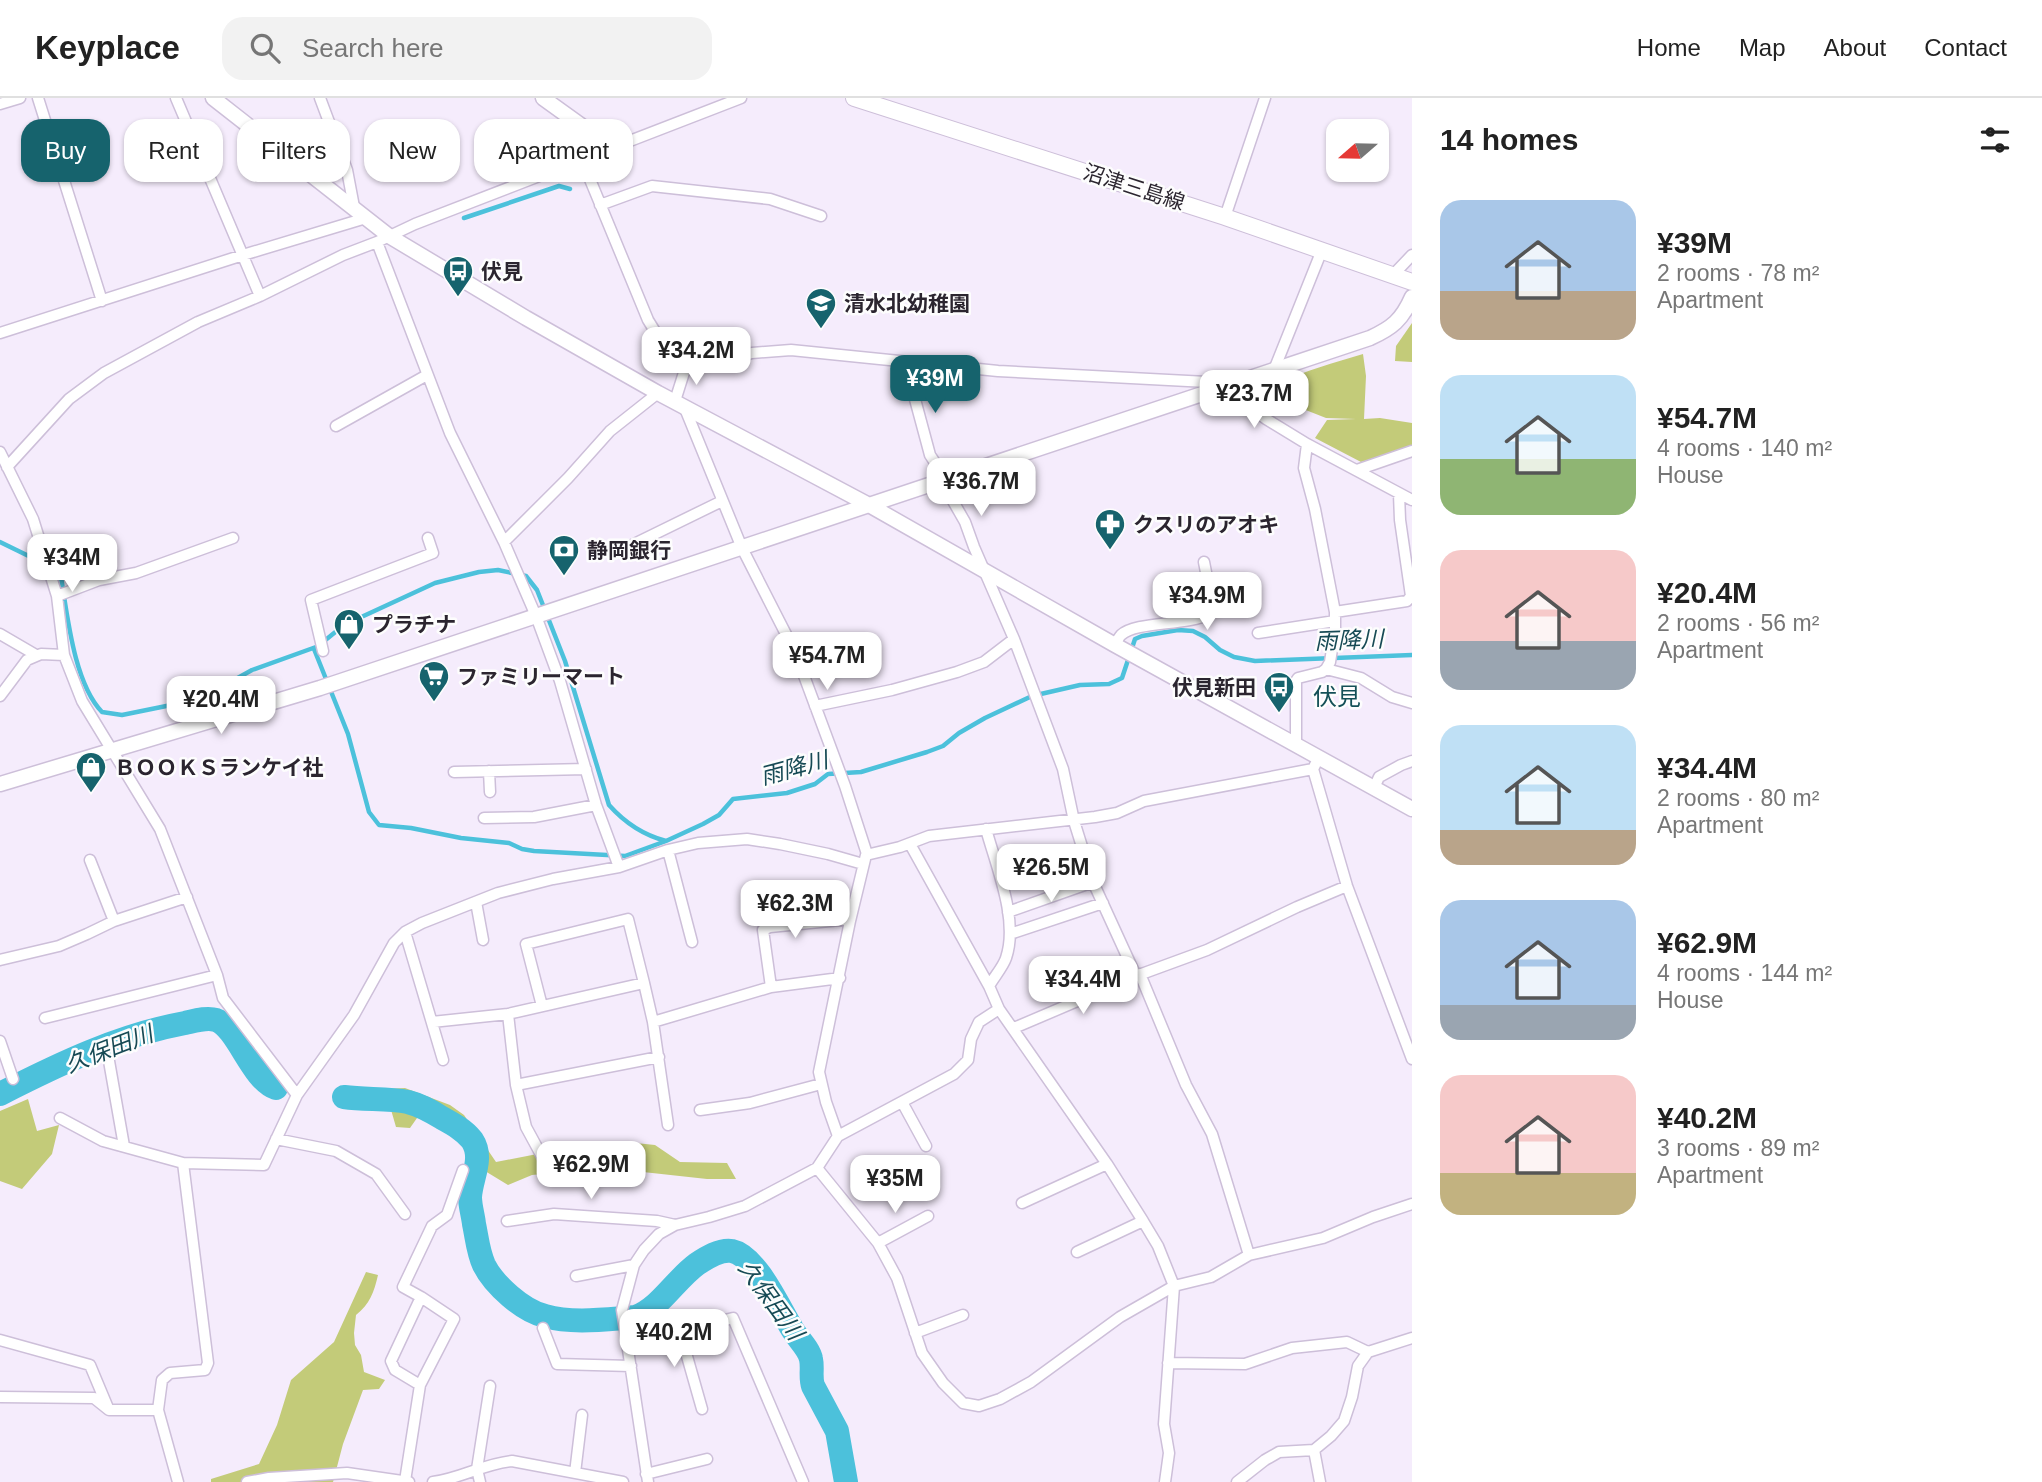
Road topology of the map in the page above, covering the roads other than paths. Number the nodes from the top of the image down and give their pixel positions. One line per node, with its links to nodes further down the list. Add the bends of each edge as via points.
1 (20, 98): 10 (street)
2 (38, 98): 28 (street)
3 (176, 98): 23 (street)
4 (213, 98): 16 (street)
5 (320, 98): 16 (street, via 347,170)
6 (543, 98): 11 (street)
7 (741, 98): 12 (street)
8 (853, 98): 18 (main road, 沼津三島線)
9 (1265, 98): 18 (street)
10 (0, 104)
11 (572, 119)
12 (633, 139)
13 (527, 182): 20 (street)
14 (591, 182): 15 (street)
15 (600, 205): 17 (street, via 652,186 770,199); 31 (street, via 651,326 674,357)
16 (354, 207): 19 (street)
17 (821, 216)
18 (1226, 217): 21 (main road, 沼津三島線)
19 (366, 218): 20 (street); 23 (street)
20 (383, 239): 26 (street); 33 (street); 35 (street)
21 (1322, 250): 24 (main road, 沼津三島線); 32 (street)
22 (1412, 254): 24 (street)
23 (243, 255): 26 (street); 28 (street)
24 (1393, 275): 25 (main road, 沼津三島線)
25 (1412, 282)
26 (260, 296): 41 (street, via 104,373 69,399)
27 (1412, 297): 32 (street, via 1391,328)
28 (102, 301): 29 (street)
29 (0, 333)
30 (905, 362): 31 (street, via 791,350 712,364); 34 (street, via 1207,382); 43 (street, via 930,455)
31 (687, 363): 36 (street)
32 (1274, 370): 34 (street)
33 (427, 375): 37 (street); 50 (street)
34 (1222, 387): 38 (street); 43 (street)
35 (658, 393): 36 (street); 50 (street, via 610,431)
36 (680, 403): 46 (street); 47 (street)
37 (336, 426)
38 (1307, 444): 42 (street); 57 (street, via 1304,468)
39 (1412, 451): 42 (street)
40 (0, 452): 41 (street)
41 (7, 467): 55 (street, via 33,519)
42 (1357, 470): 44 (street)
43 (945, 478): 47 (street); 54 (street)
44 (1399, 494): 45 (street); 57 (street, via 1410,599)
45 (1412, 500)
46 (722, 501): 51 (street); 52 (street)
47 (869, 505): 52 (street); 54 (street)
48 (233, 538): 55 (street)
49 (428, 538): 62 (street, via 433,554 311,600)
50 (504, 542): 56 (street)
51 (630, 546)
52 (742, 548): 56 (street); 68 (street, via 792,646)
53 (1204, 562): 61 (street, via 1212,603 1209,614 1134,629 1120,636)
54 (986, 572): 60 (street); 61 (street)
55 (57, 596): 64 (street)
56 (536, 616): 70 (street); 73 (street)
57 (1335, 616): 58 (street); 65 (street)
58 (1258, 633)
59 (0, 634): 63 (street)
60 (1014, 639): 68 (street, via 984,662 957,672); 82 (street, via 1063,769)
61 (1115, 645): 69 (street)
62 (323, 651)
63 (36, 655): 64 (street); 66 (street)
64 (64, 655): 70 (street, via 82,701)
65 (1326, 669): 67 (street, via 1361,678); 69 (street, via 1296,681)
66 (0, 696)
67 (1412, 703)
68 (815, 706): 86 (street, via 845,786)
69 (1296, 743): 72 (street)
70 (112, 751): 76 (street); 91 (street, via 160,829)
71 (1412, 761): 77 (street, via 1379,777)
72 (1316, 763): 77 (street); 82 (street); 90 (street)
73 (586, 769): 74 (street); 79 (street)
74 (489, 771): 75 (street); 78 (street)
75 (454, 772)
76 (0, 784)
77 (1374, 788): 80 (street)
78 (490, 792)
79 (596, 805): 81 (street, via 534,817); 88 (street)
80 (1412, 809)
81 (484, 818)
82 (1074, 821): 83 (street); 89 (street)
83 (986, 829): 84 (street, via 929,836); 94 (street)
84 (910, 844): 86 (street); 106 (street)
85 (668, 850): 86 (street, via 747,839); 88 (street); 100 (street)
86 (865, 859): 95 (street)
87 (90, 860): 96 (street)
88 (619, 867): 92 (street, via 553,879)
89 (1093, 882): 93 (street); 94 (street)
90 (1347, 886): 103 (street, via 1207,950); 117 (street)
91 (187, 897): 96 (street); 102 (street)
92 (476, 902): 97 (street); 99 (street)
93 (1103, 903): 98 (street); 103 (street)
94 (1008, 912): 98 (street)
95 (850, 919): 104 (street); 107 (street, via 763,930)
96 (114, 920): 101 (street, via 59,946)
97 (405, 932): 112 (street); 123 (street)
98 (1010, 934): 106 (street, via 1006,959)
99 (483, 940)
100 (692, 942)
101 (0, 960)
102 (217, 975): 111 (street); 123 (street, via 223,998)
103 (1138, 975): 114 (street); 146 (street, via 1212,1134)
104 (839, 978): 107 (street); 121 (street, via 821,1058)
105 (644, 983): 108 (street); 108 (street, via 628,919 526,944); 113 (street)
106 (989, 986): 109 (street)
107 (771, 987): 113 (street)
108 (542, 1006): 110 (street)
109 (999, 1009): 114 (street); 124 (street, via 979,1022 968,1060 954,1074)
110 (508, 1014): 112 (street); 122 (street)
111 (45, 1017)
112 (432, 1022): 118 (street)
113 (653, 1022): 116 (street)
114 (1014, 1028): 134 (street)
115 (0, 1041): 120 (street)
116 (659, 1057): 122 (street); 127 (street)
117 (1412, 1059)
118 (443, 1060)
119 (110, 1061): 130 (street)
120 (13, 1079)
121 (821, 1084): 125 (street); 128 (street)
122 (516, 1085): 132 (street, via 526,1127)
123 (297, 1095): 129 (street)
124 (901, 1102): 128 (street); 131 (street)
125 (700, 1110)
126 (60, 1118): 130 (street, via 103,1141)
127 (668, 1125)
128 (838, 1136): 135 (street)
129 (276, 1139): 133 (street, via 264,1165); 139 (street, via 336,1151 376,1174)
130 (124, 1146): 133 (street)
131 (926, 1146)
132 (545, 1162)
133 (183, 1163): 166 (street, via 208,1363 205,1370 170,1373 162,1380)
134 (1107, 1164): 137 (street); 142 (street)
135 (817, 1168): 143 (street, via 745,1206); 144 (street)
136 (463, 1170): 150 (street, via 447,1215 432,1226 403,1287)
137 (1023, 1203)
138 (1412, 1204): 146 (street, via 1323,1238)
139 (405, 1214)
140 (928, 1216): 144 (street)
141 (507, 1221): 143 (street, via 554,1214)
142 (1143, 1221): 145 (street); 149 (street)
143 (675, 1224): 147 (street, via 659,1234)
144 (878, 1243): 155 (street, via 897,1278)
145 (1077, 1252)
146 (1249, 1255): 149 (street, via 1211,1277)
147 (634, 1265): 148 (street); 154 (street, via 622,1310)
148 (576, 1276)
149 (1174, 1286): 155 (street, via 1120,1317 1031,1382 979,1406 963,1403 943,1383 922,1353); 159 (street)
150 (421, 1297): 161 (street, via 391,1361 395,1370); 161 (street, via 454,1319)
151 (963, 1315): 155 (street)
152 (677, 1321): 154 (street, via 666,1319); 164 (street); 183 (street, via 701,1326 733,1318)
153 (543, 1328): 160 (street, via 557,1364)
154 (625, 1331): 160 (street)
155 (915, 1333)
156 (1412, 1338): 158 (street)
157 (0, 1340): 165 (street, via 90,1365)
158 (1368, 1352): 159 (street, via 1348,1342 1292,1348 1245,1364); 168 (street, via 1358,1366 1344,1421)
159 (1168, 1363): 184 (street)
160 (631, 1366): 173 (street)
161 (420, 1385): 175 (street)
162 (490, 1386): 171 (street)
163 (0, 1397): 165 (street, via 94,1398)
164 (702, 1409)
165 (109, 1410): 166 (street)
166 (158, 1410): 176 (street)
167 (582, 1415): 172 (street)
168 (1314, 1450): 185 (street, via 1279,1452); 186 (street)
169 (707, 1459): 173 (street)
170 (550, 1468): 171 (street, via 512,1461); 172 (street); 181 (street)
171 (477, 1469): 179 (street); 180 (street)
172 (575, 1473): 182 (street)
173 (647, 1478)
174 (385, 1480): 175 (street); 177 (street, via 347,1473)
175 (405, 1481): 178 (street)
176 (178, 1482)
177 (247, 1482)
178 (412, 1482)
179 (433, 1482)
180 (480, 1482)
181 (550, 1482)
182 (623, 1482)
183 (803, 1482)
184 (1165, 1482)
185 (1237, 1482)
186 (1320, 1482)

